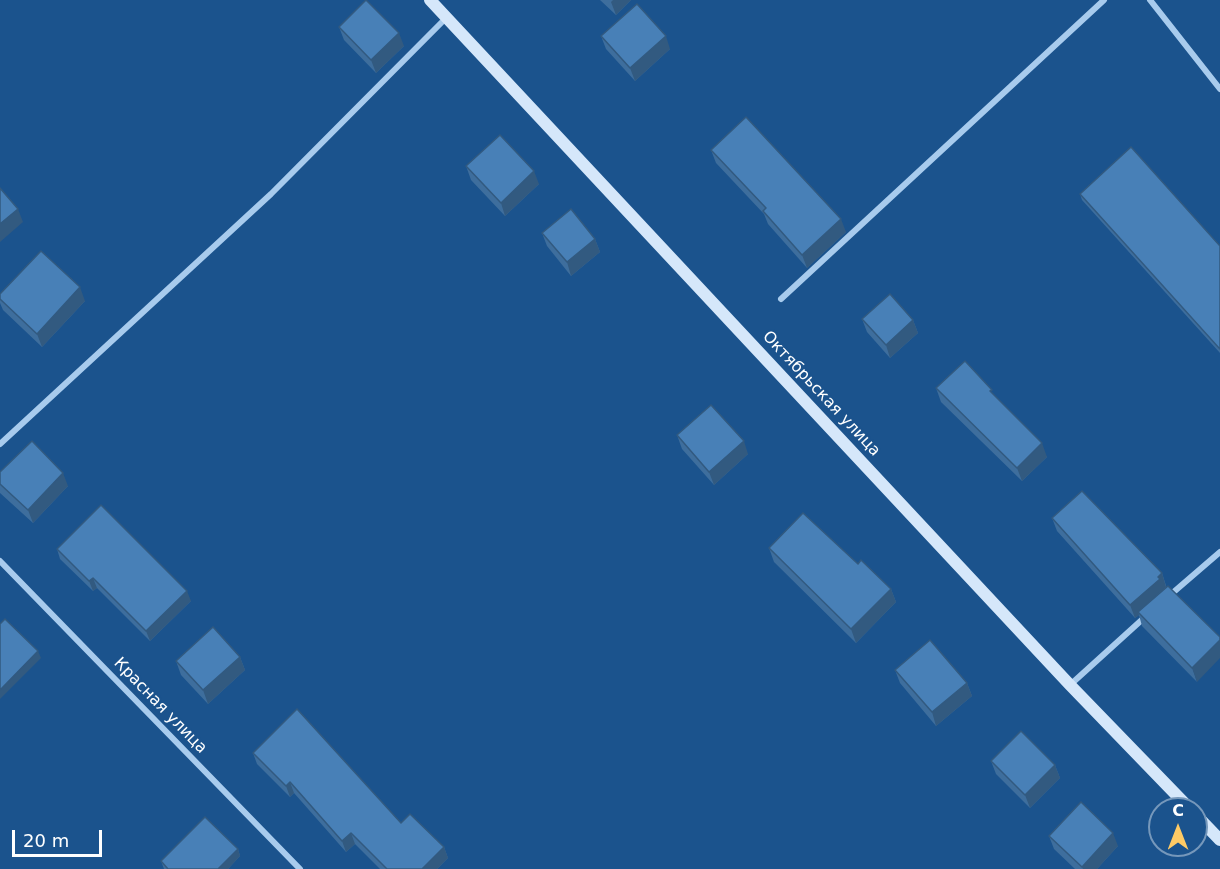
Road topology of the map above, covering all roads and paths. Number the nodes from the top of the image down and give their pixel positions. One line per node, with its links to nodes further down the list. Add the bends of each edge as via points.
1 (430, 0): 4 (main road, Октябрьская улица)
2 (1104, 0): 6 (street)
3 (1150, 0): 5 (street)
4 (446, 18): 7 (street, via 271,194); 12 (main road, Октябрьская улица)
5 (1220, 89)
6 (781, 299)
7 (0, 444)
8 (1220, 552): 10 (street)
9 (0, 561): 16 (street, Красная улица)
10 (1159, 605)
11 (1150, 612): 12 (street)
12 (1070, 685): 13 (main road, Октябрьская улица)
13 (1178, 797)
14 (1208, 828): 15 (main road)
15 (1220, 840)
16 (300, 869)

